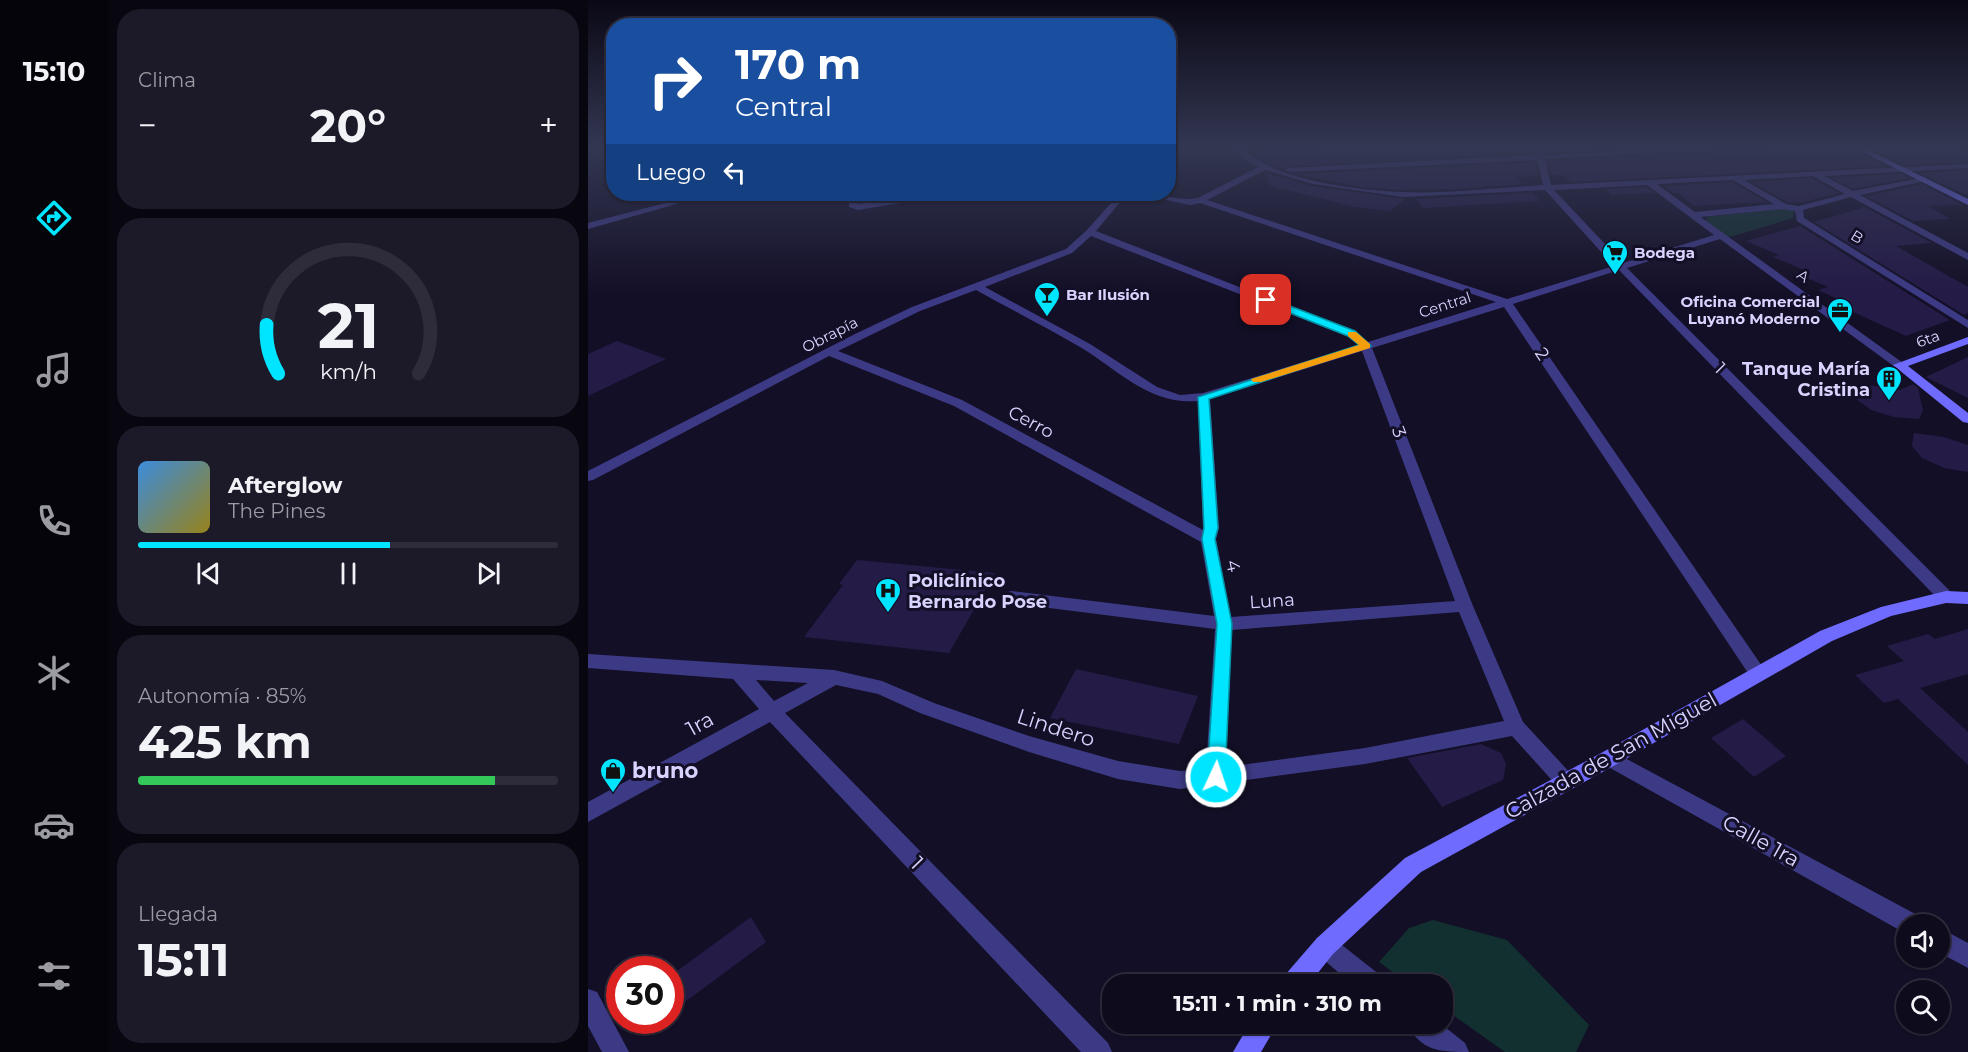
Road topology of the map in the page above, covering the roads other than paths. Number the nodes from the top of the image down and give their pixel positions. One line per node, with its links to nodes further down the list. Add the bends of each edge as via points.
1 (1207, 195): 13 (street)
2 (1554, 195): 22 (street, 1)
3 (1666, 195): 17 (street, A)
4 (1765, 195): 15 (street)
5 (1849, 195): 16 (street)
6 (1855, 195): 21 (street)
7 (1954, 195): 14 (main road)
8 (1176, 198): 13 (street)
9 (682, 201): 18 (street)
10 (853, 201): 11 (street, via 853,207 858,207)
11 (901, 201)
12 (1117, 201): 19 (street, Obrapía)
13 (1195, 201): 24 (street)
14 (1968, 202)
15 (1783, 206): 16 (street); 17 (street)
16 (1799, 209): 25 (street, B, via 1800,219)
17 (1694, 215): 20 (street, A)
18 (588, 226)
19 (1090, 232): 23 (street, Obrapía, via 1069,251); 27 (street, via 1352,334)
20 (1719, 236): 22 (street, Central); 29 (street, A)
21 (1968, 257)
22 (1621, 267): 24 (street, Central); 35 (street, 1)
23 (976, 286): 28 (street, Obrapía, via 916,309); 30 (street, Central, via 1086,346 1154,390 1179,399)
24 (1506, 302): 27 (street, Central); 41 (street, 2)
25 (1968, 325)
26 (1968, 340): 29 (main road, 6ta)
27 (1366, 346): 30 (street, Central); 37 (street, 3)
28 (829, 352): 32 (street, Obrapía); 33 (street, Cerro, via 958,403)
29 (1899, 365): 31 (main road, A)
30 (1204, 397): 33 (street, 4)
31 (1968, 419)
32 (588, 477)
33 (1209, 539): 38 (street, 4)
34 (1011, 597): 38 (street, Luna)
35 (1946, 597): 36 (main road, Calzada de San Miguel); 41 (main road, Calzada de San Miguel, via 1887,611 1836,632)
36 (1968, 598)
37 (1465, 606): 38 (street, Luna); 44 (street, 3)
38 (1224, 624): 46 (street, 4)
39 (588, 661): 40 (street, Lindero)
40 (738, 672): 42 (street, Lindero); 43 (street, 1)
41 (1758, 674): 45 (main road, Calzada de San Miguel)
42 (834, 677): 43 (street, 1ra); 46 (street, Lindero, via 882,688 1018,740 1118,770 1180,780)
43 (772, 712): 48 (street, 1ra); 59 (street, 1)
44 (1516, 727): 46 (street, Lindero, via 1365,756); 47 (street, 3)
45 (1610, 758): 47 (main road, Calzada de San Miguel); 49 (street, Calle 1ra)
46 (1216, 777)
47 (1566, 782): 50 (main road, Calzada de San Miguel, via 1413,865)
48 (588, 813)
49 (1896, 916)
50 (1324, 946): 53 (main road, Calzada de San Miguel); 54 (street)
51 (1950, 946): 52 (street)
52 (1968, 956)
53 (1302, 974)
54 (1359, 974)
55 (588, 1000): 58 (street)
56 (1258, 1034): 60 (main road)
57 (1434, 1034): 61 (street)
58 (616, 1052)
59 (1099, 1052)
60 (1246, 1052)
61 (1456, 1052)

